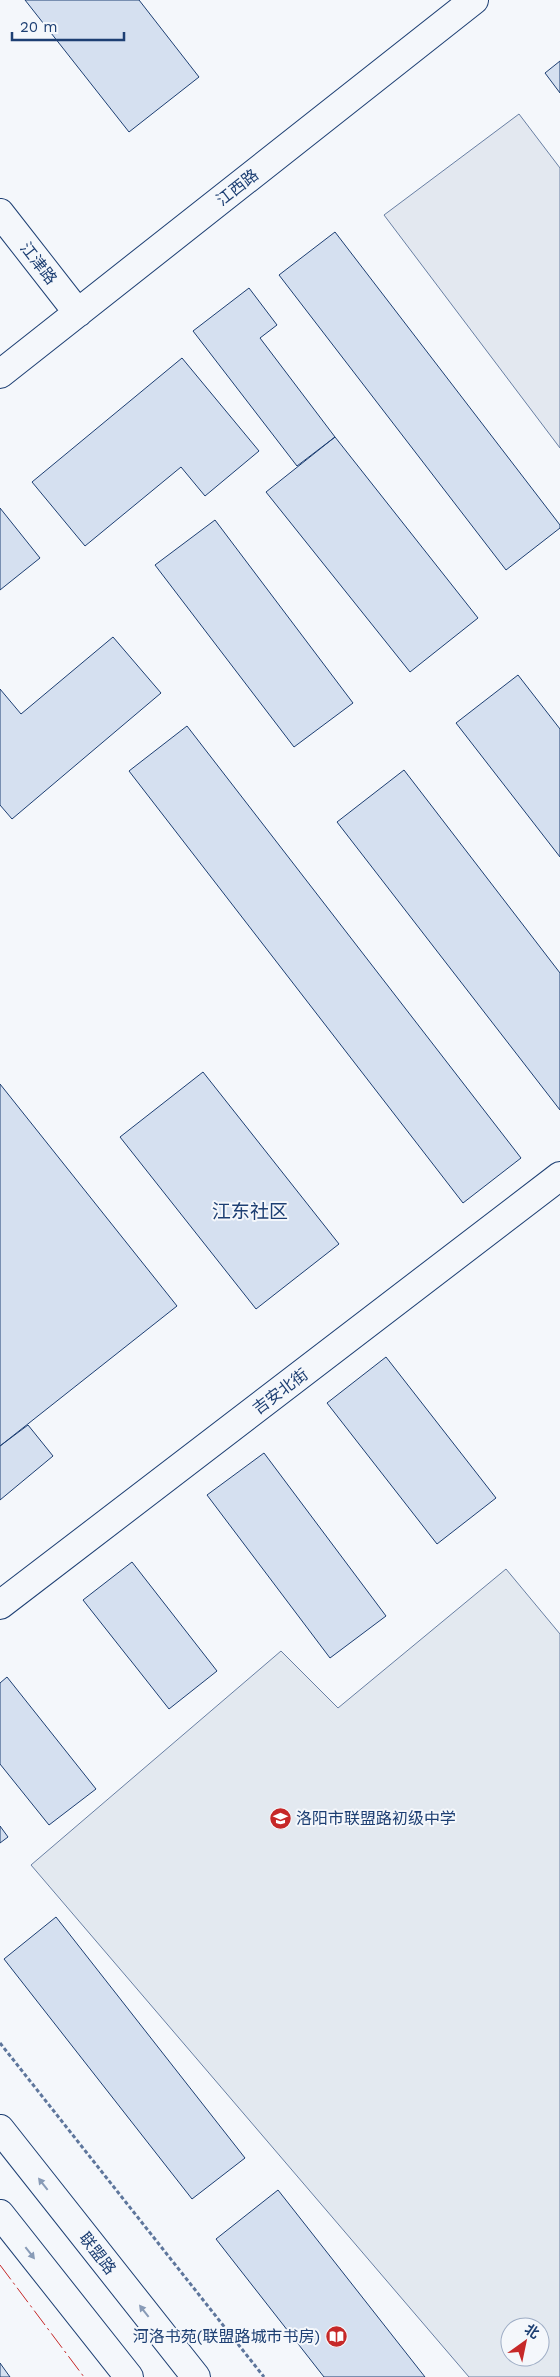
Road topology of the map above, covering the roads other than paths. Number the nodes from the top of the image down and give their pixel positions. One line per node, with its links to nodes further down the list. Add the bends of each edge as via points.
1 (474, 0): 3 (street, 江西路)
2 (0, 213): 3 (street, 江津路)
3 (78, 313): 4 (street, 江西路)
4 (0, 374)
5 (560, 1176): 6 (street, 吉安北街)
6 (0, 1606)
7 (0, 2129): 10 (street, 联盟路, one-way to 7)
8 (0, 2214): 9 (street, one-way to 9)
9 (129, 2377)
10 (196, 2377)

